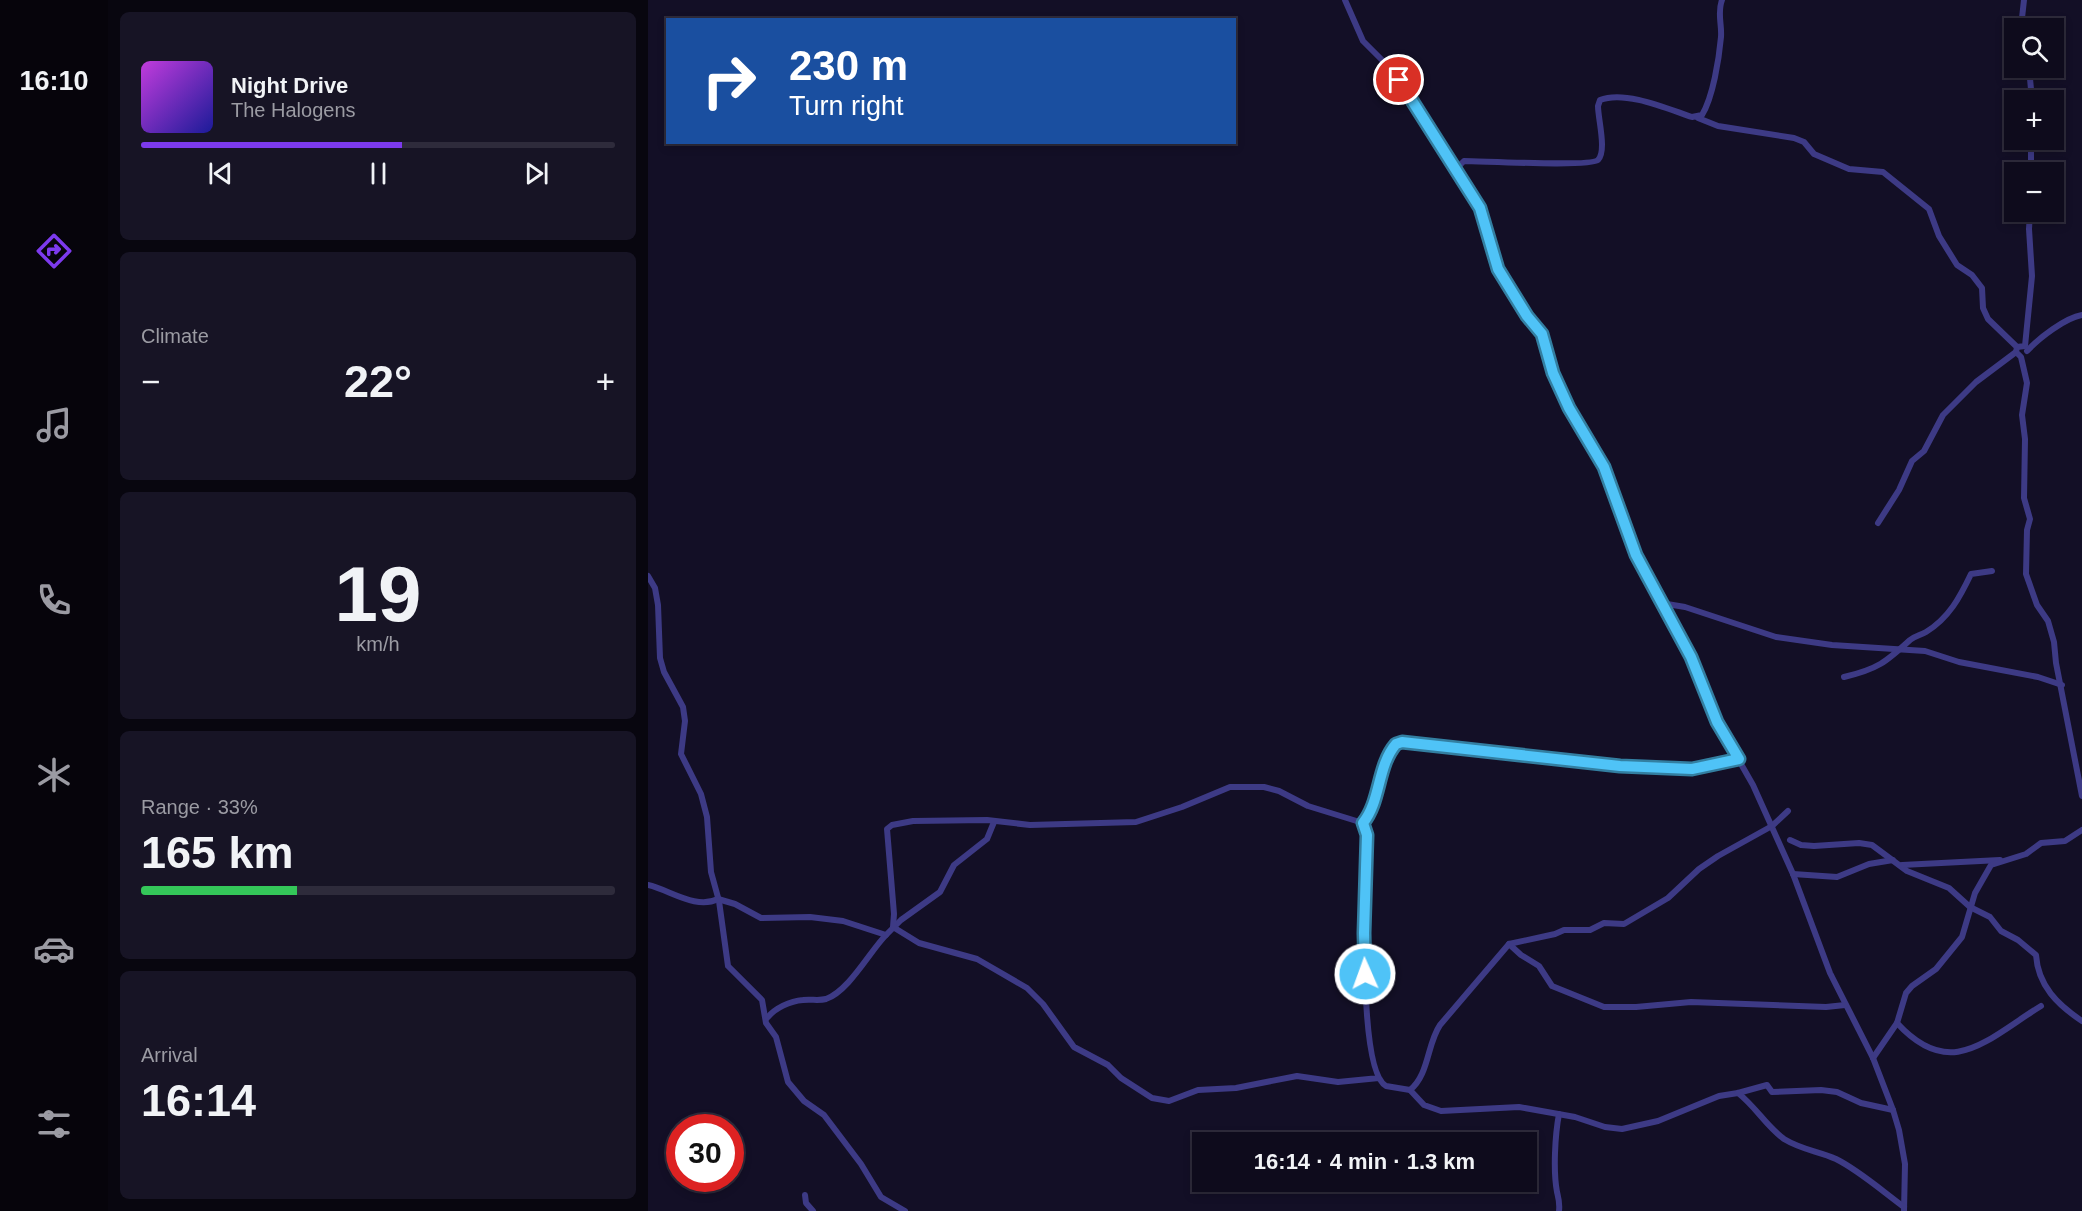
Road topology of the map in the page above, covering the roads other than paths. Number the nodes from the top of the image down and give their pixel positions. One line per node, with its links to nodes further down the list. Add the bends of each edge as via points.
1 (1345, 0): 6 (street, via 1363,41 1395,73)
2 (1722, 0): 5 (street, via 1721,39 1713,85 1704,113)
3 (2024, 0): 4 (street)
4 (2022, 18)
5 (1698, 118): 6 (street, via 1634,99 1605,98 1598,106 1602,149 1595,162 1464,161); 10 (street, via 1718,126 1794,138 1804,142 1814,154 1840,166 1883,172 1929,209 1939,236 1957,265 1982,288 1988,320)
6 (1455, 170): 14 (street, via 1480,208 1498,269 1542,334 1557,382 1573,418 1604,467 1636,555)
7 (2029, 222): 9 (street, via 2032,276)
8 (2082, 315): 9 (street)
9 (2026, 348): 10 (street); 10 (street)
10 (2018, 352): 11 (street, via 1976,382 1943,415); 17 (street, via 2027,383 2022,415 2024,498 2030,519 2026,574 2037,605 2048,621)
11 (1878, 523)
12 (1992, 571): 15 (street, via 1971,574 1949,613)
13 (648, 576): 32 (street, via 658,605 660,658 683,707 681,754 706,811 711,872)
14 (1661, 603): 15 (street, via 1776,637); 18 (street, via 1691,657 1717,722)
15 (1903, 649): 16 (street, via 1871,670); 17 (street, via 2038,676)
16 (1844, 677)
17 (2062, 685): 19 (street)
18 (1739, 759): 23 (street, via 1692,769 1620,766 1402,742 1392,748 1370,814); 24 (street)
19 (2079, 768): 20 (street)
20 (2082, 796)
21 (1788, 811): 24 (street)
22 (994, 822): 23 (street, via 1136,822 1230,787 1254,787 1272,788 1308,806); 34 (street, via 987,839 954,865 940,892); 34 (street, via 913,821 888,828)
23 (1363, 823): 43 (street, via 1367,835 1365,974 1371,1049)
24 (1772, 826): 30 (street); 36 (street, via 1718,856 1668,898 1624,924 1604,923 1590,930 1564,930)
25 (2082, 830): 28 (street, via 2065,841 2041,843 2026,854)
26 (1790, 840): 27 (street, via 1814,846 1872,845)
27 (1893, 860): 29 (street); 30 (street, via 1869,864 1837,877)
28 (2002, 860): 29 (street); 33 (street, via 1986,871)
29 (1902, 865): 33 (street, via 1907,871 1949,888)
30 (1793, 874): 37 (street)
31 (648, 885): 32 (street, via 702,902)
32 (718, 899): 35 (street, via 762,918 843,921); 39 (street, via 728,966 762,1000)
33 (1970, 907): 40 (street, via 1990,917 2001,931 2036,955 2039,976 2049,993); 41 (street, via 1962,937 1931,973 1906,993)
34 (893, 927): 35 (street); 43 (street, via 910,939 977,959 1027,988 1074,1047 1108,1065 1152,1098 1169,1101 1198,1090 1236,1088 1297,1076 1338,1082)
35 (886, 935): 39 (street, via 866,963 837,992 826,999 779,1007)
36 (1509, 944): 37 (street, via 1539,966 1552,986 1604,1007 1690,1002); 44 (street, via 1440,1025 1419,1080)
37 (1845, 1005): 42 (street)
38 (2041, 1006): 41 (street, via 1965,1052 1928,1049)
39 (766, 1018): 51 (street, via 776,1037 788,1082 804,1101 824,1115 881,1197)
40 (2082, 1021)
41 (1897, 1023): 42 (street)
42 (1873, 1058): 46 (street)
43 (1379, 1078): 44 (street, via 1386,1086)
44 (1410, 1090): 47 (street, via 1424,1105 1441,1111 1519,1107)
45 (1738, 1094): 46 (street, via 1767,1085 1772,1092 1821,1090); 47 (street, via 1719,1096 1658,1121 1622,1129); 49 (street, via 1782,1137 1799,1148 1835,1159)
46 (1893, 1110): 49 (street, via 1905,1164)
47 (1559, 1114): 52 (street)
48 (805, 1195): 50 (street)
49 (1904, 1209)
50 (813, 1211)
51 (905, 1211)
52 (1559, 1211)

